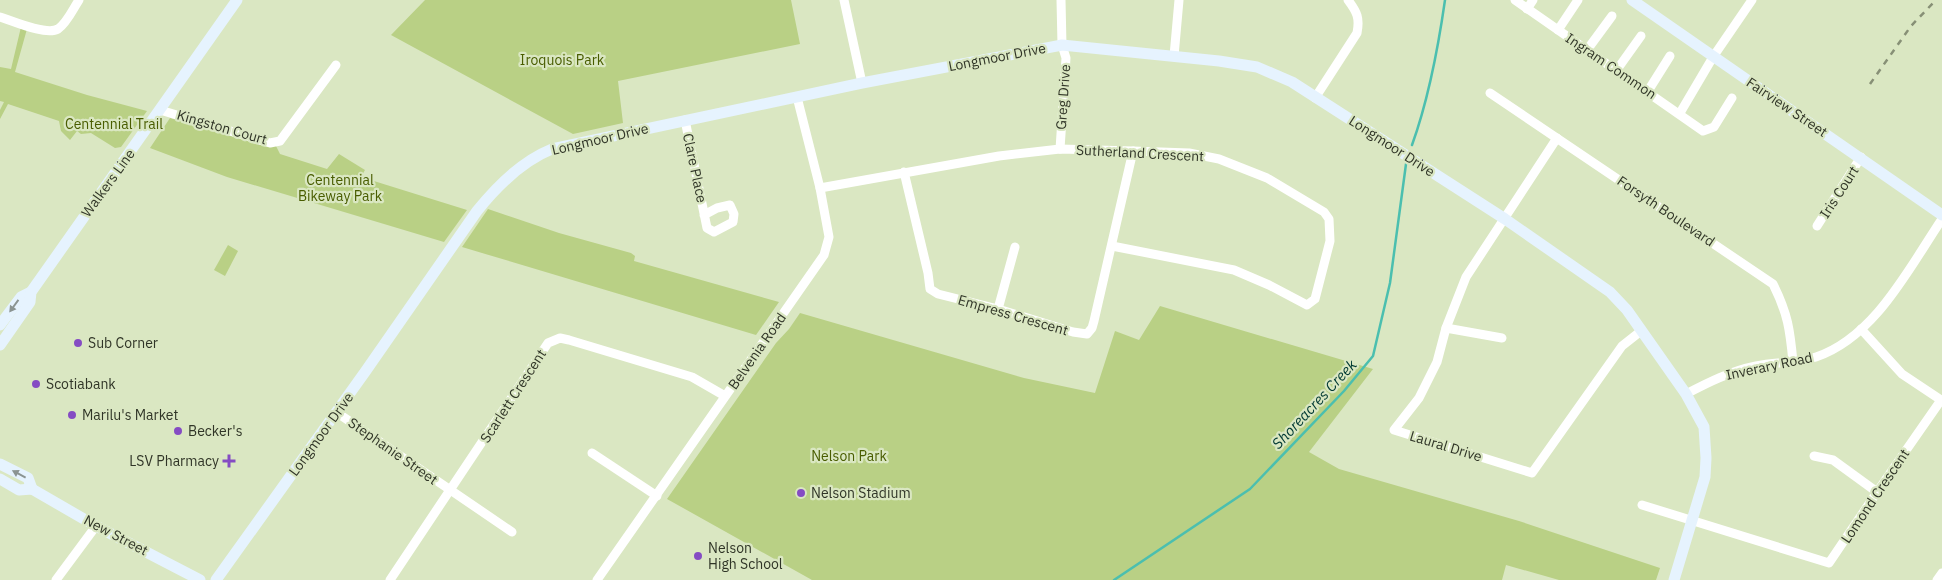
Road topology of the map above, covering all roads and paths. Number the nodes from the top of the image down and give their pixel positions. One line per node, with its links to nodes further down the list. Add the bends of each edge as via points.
1 (79, 0): 14 (street, via 56,30 39,29)
2 (237, 0): 30 (street, Walkers Line)
3 (844, 0): 24 (street)
4 (1061, 0): 17 (street, Greg Drive)
5 (1180, 0): 19 (street)
6 (1348, 0): 28 (street, via 1359,21 1357,33)
7 (1515, 0): 12 (street, Ingram Common)
8 (1533, 0): 12 (street)
9 (1578, 0): 15 (street)
10 (1632, 0): 21 (street, Fairview Street)
11 (1752, 0): 21 (street)
12 (1527, 9): 15 (street, Ingram Common)
13 (1612, 16): 18 (street)
14 (0, 17)
15 (1558, 30): 18 (street, Ingram Common)
16 (1641, 36): 23 (street)
17 (1062, 45): 19 (street, Longmoor Drive); 24 (street, Longmoor Drive); 34 (street, Greg Drive, via 1066,58)
18 (1587, 50): 23 (street, Ingram Common)
19 (1174, 56): 28 (street, Longmoor Drive, via 1257,67 1292,82)
20 (1670, 56): 25 (street)
21 (1713, 57): 31 (street); 36 (street, Fairview Street)
22 (336, 64): 30 (street, Kingston Court, via 280,141 270,143)
23 (1616, 71): 25 (street, Ingram Common)
24 (862, 83): 27 (street, Longmoor Drive)
25 (1648, 91): 31 (street, Ingram Common)
26 (1490, 93): 33 (street, Forsyth Boulevard)
27 (798, 97): 32 (street, Longmoor Drive); 38 (street, Belvenia Road)
28 (1315, 98): 41 (street, Longmoor Drive)
29 (1732, 98): 31 (street, Ingram Common, via 1714,127 1708,130 1703,131)
30 (160, 110): 46 (street, Walkers Line)
31 (1680, 113)
32 (685, 120): 39 (street, Clare Place); 57 (street, Longmoor Drive, via 552,149 535,156 511,175 477,211)
33 (1557, 138): 41 (street, Laural Drive); 54 (street, Forsyth Boulevard, via 1773,284 1790,327)
34 (1060, 149): 35 (street, Sutherland Crescent); 37 (street, Sutherland Crescent)
35 (1133, 151): 44 (street, Empress Crescent); 44 (street, Sutherland Crescent, via 1189,153 1218,158 1267,178 1324,212 1329,218 1330,241 1315,298 1307,305 1234,270)
36 (1861, 157): 40 (street, Fairview Street); 43 (street, Iris Court)
37 (904, 172): 38 (street, Sutherland Crescent); 47 (street, Empress Crescent, via 930,289 938,294)
38 (820, 188): 56 (street, Belvenia Road, via 828,237 824,255)
39 (704, 215)
40 (1942, 215)
41 (1505, 219): 49 (street, Laural Drive, via 1466,277); 51 (street, Longmoor Drive, via 1610,292)
42 (1942, 219): 50 (street, Inverary Road, via 1881,310)
43 (1817, 226)
44 (1112, 246): 47 (street, Empress Crescent, via 1094,321 1087,334)
45 (1015, 247): 47 (street)
46 (31, 292): 48 (street, Walkers Line, one-way to 48, via 21,296); 53 (street, Walkers Line, via 30,302)
47 (998, 309)
48 (0, 325)
49 (1446, 328): 51 (street, Laural Drive, via 1437,362 1419,398 1394,430 1532,473 1622,346); 52 (street)
50 (1861, 328): 54 (street, Inverary Road, via 1844,344); 64 (street, Lomond Crescent, via 1902,374 1941,400)
51 (1641, 331): 55 (street, Longmoor Drive)
52 (1502, 338)
53 (0, 345)
54 (1793, 362): 55 (street, Inverary Road, via 1732,372)
55 (1686, 394): 67 (street, Longmoor Drive, via 1704,427 1706,458 1705,477)
56 (725, 396): 63 (street, Scarlett Crescent, via 692,378 560,338 548,344); 65 (street, Belvenia Road)
57 (336, 412): 63 (street, Stephanie Street); 73 (street, Longmoor Drive)
58 (592, 453): 65 (street)
59 (1814, 456): 64 (street, via 1833,460)
60 (0, 464): 62 (street, New Street, one-way to 60, via 28,478)
61 (0, 479): 62 (street, New Street, via 19,490)
62 (32, 489): 68 (street, New Street)
63 (450, 491): 69 (street, Stephanie Street); 74 (street, Scarlett Crescent)
64 (1877, 492): 67 (street, Lomond Crescent, via 1829,563)
65 (658, 496): 75 (street, Belvenia Road)
66 (1642, 504): 67 (street)
67 (1693, 520): 76 (street, Longmoor Drive)
68 (96, 526): 71 (street); 72 (street, New Street)
69 (512, 532)
70 (1942, 573): 77 (street)
71 (56, 580)
72 (200, 580)
73 (216, 580)
74 (390, 580)
75 (597, 580)
76 (1674, 580)
77 (1937, 580)

